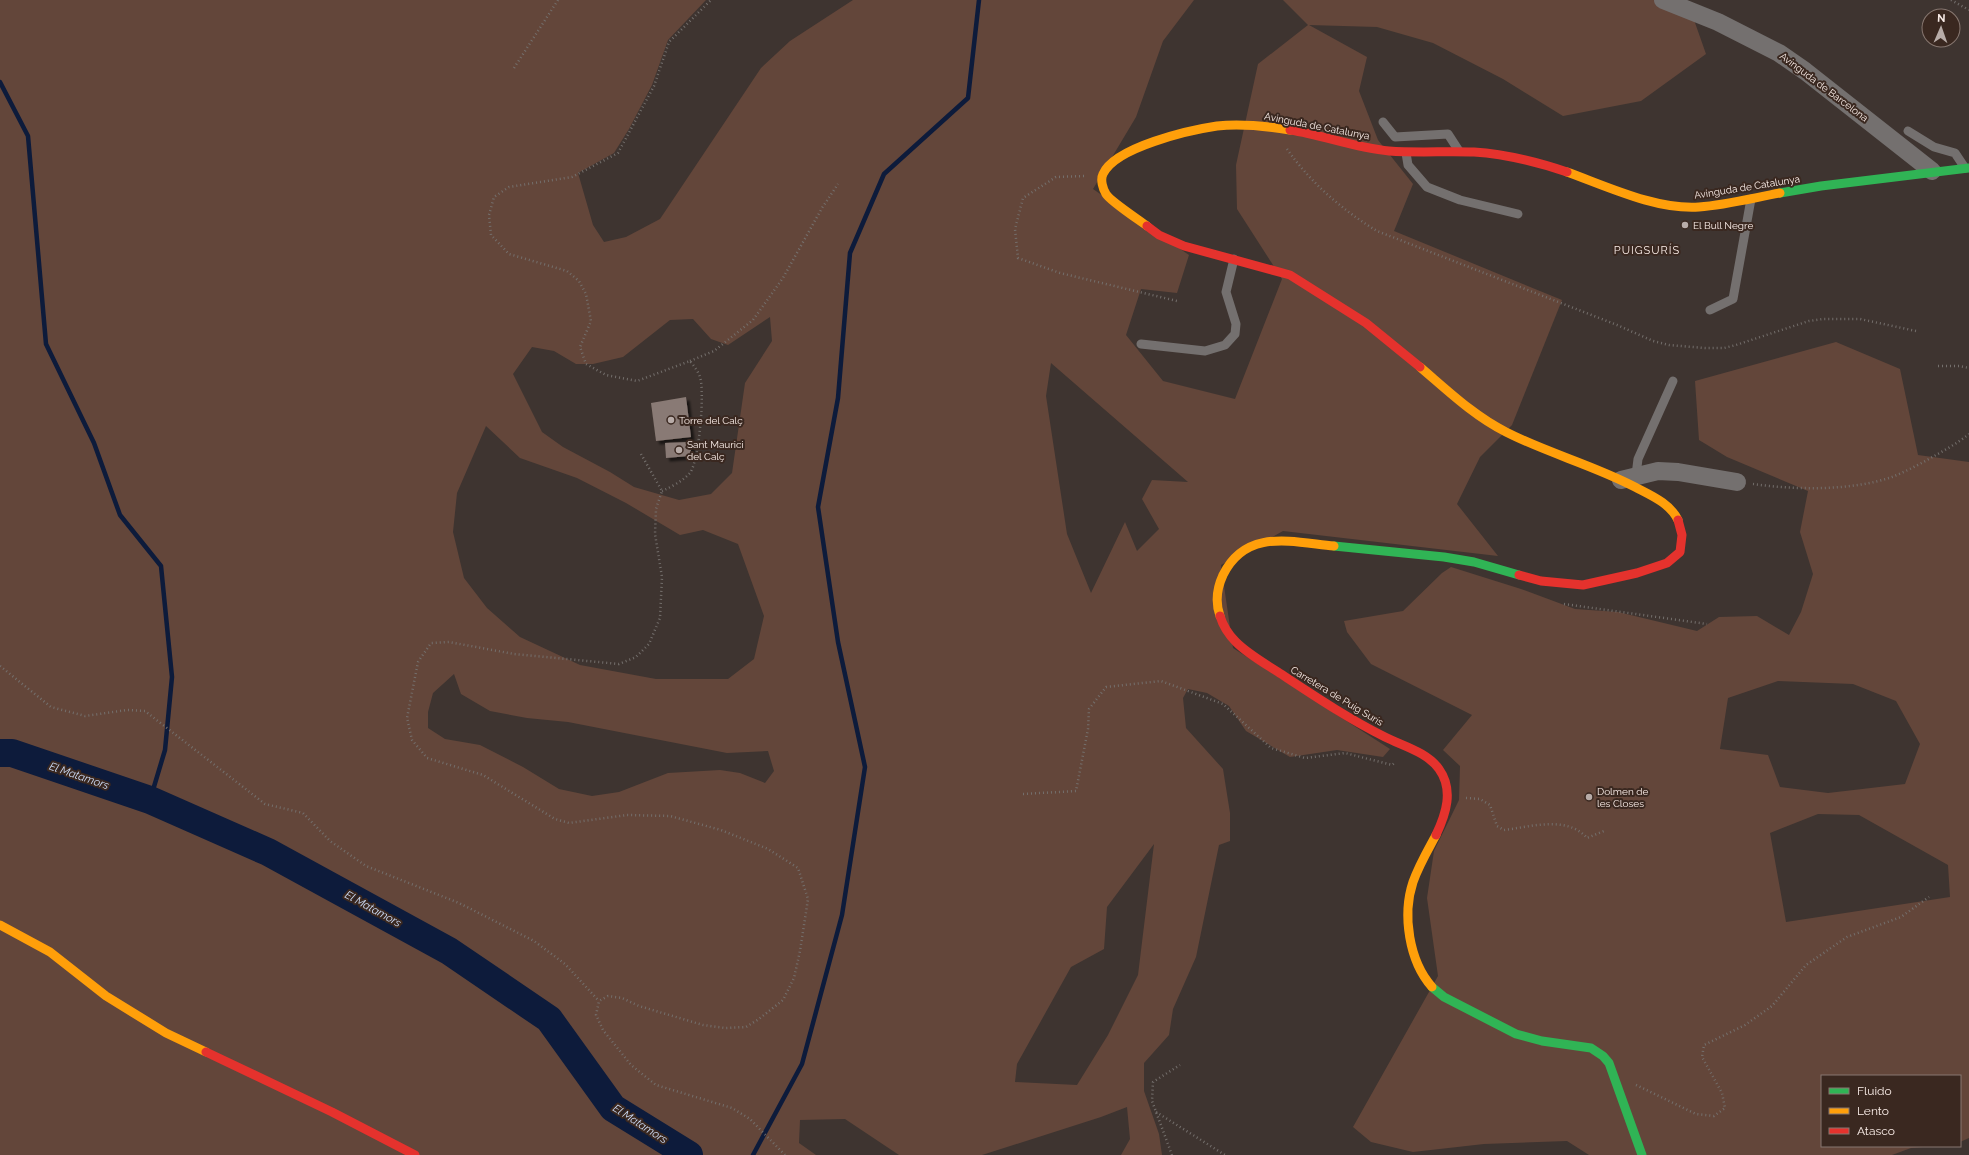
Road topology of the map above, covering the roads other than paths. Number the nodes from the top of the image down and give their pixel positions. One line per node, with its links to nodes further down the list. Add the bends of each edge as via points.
1 (1663, 0): 7 (street, Avinguda de Barcelona, via 1725,25 1779,53)
2 (1383, 122): 4 (lane, via 1395,137 1448,134)
3 (1908, 131): 6 (lane, via 1934,147 1955,154)
4 (1460, 152): 5 (street, Avinguda de Catalunya); 8 (street, Avinguda de Catalunya, via 1530,160 1655,203 1698,207)
5 (1406, 153): 9 (lane, via 1408,165 1427,187 1460,200); 10 (street, Avinguda de Catalunya, via 1357,146 1275,127 1218,126 1154,141 1111,162 1102,176 1107,196 1159,235 1184,246)
6 (1967, 168): 7 (street, Avinguda de Catalunya)
7 (1932, 171): 8 (street, Avinguda de Catalunya, via 1821,186)
8 (1751, 199): 11 (lane, via 1733,300)
9 (1518, 214)
10 (1234, 259): 12 (lane, via 1226,292 1236,324 1235,334 1225,345 1205,352); 14 (street, via 1290,276 1344,308 1476,412 1504,431 1539,448)
11 (1710, 310)
12 (1141, 344)
13 (1673, 381): 14 (lane)
14 (1629, 478): 15 (street, via 1658,471); 18 (street, Carretera de Puig Surís, via 1662,502 1677,518 1682,535 1680,552 1667,563 1617,579 1595,584 1572,585 1541,581 1474,562 1411,553 1264,541 1244,548 1236,555 1223,573 1217,592 1221,619 1231,636 1251,654 1354,721 1432,760 1443,771 1448,786 1443,818 1411,891 1410,928 1416,960 1422,974 1427,983 1440,994 1516,1034 1537,1040 1591,1048 1598,1052 1609,1063)
15 (1737, 482)
16 (0, 926): 17 (street, via 50,952 106,996 166,1033 332,1112)
17 (415, 1155)
18 (1642, 1155)

